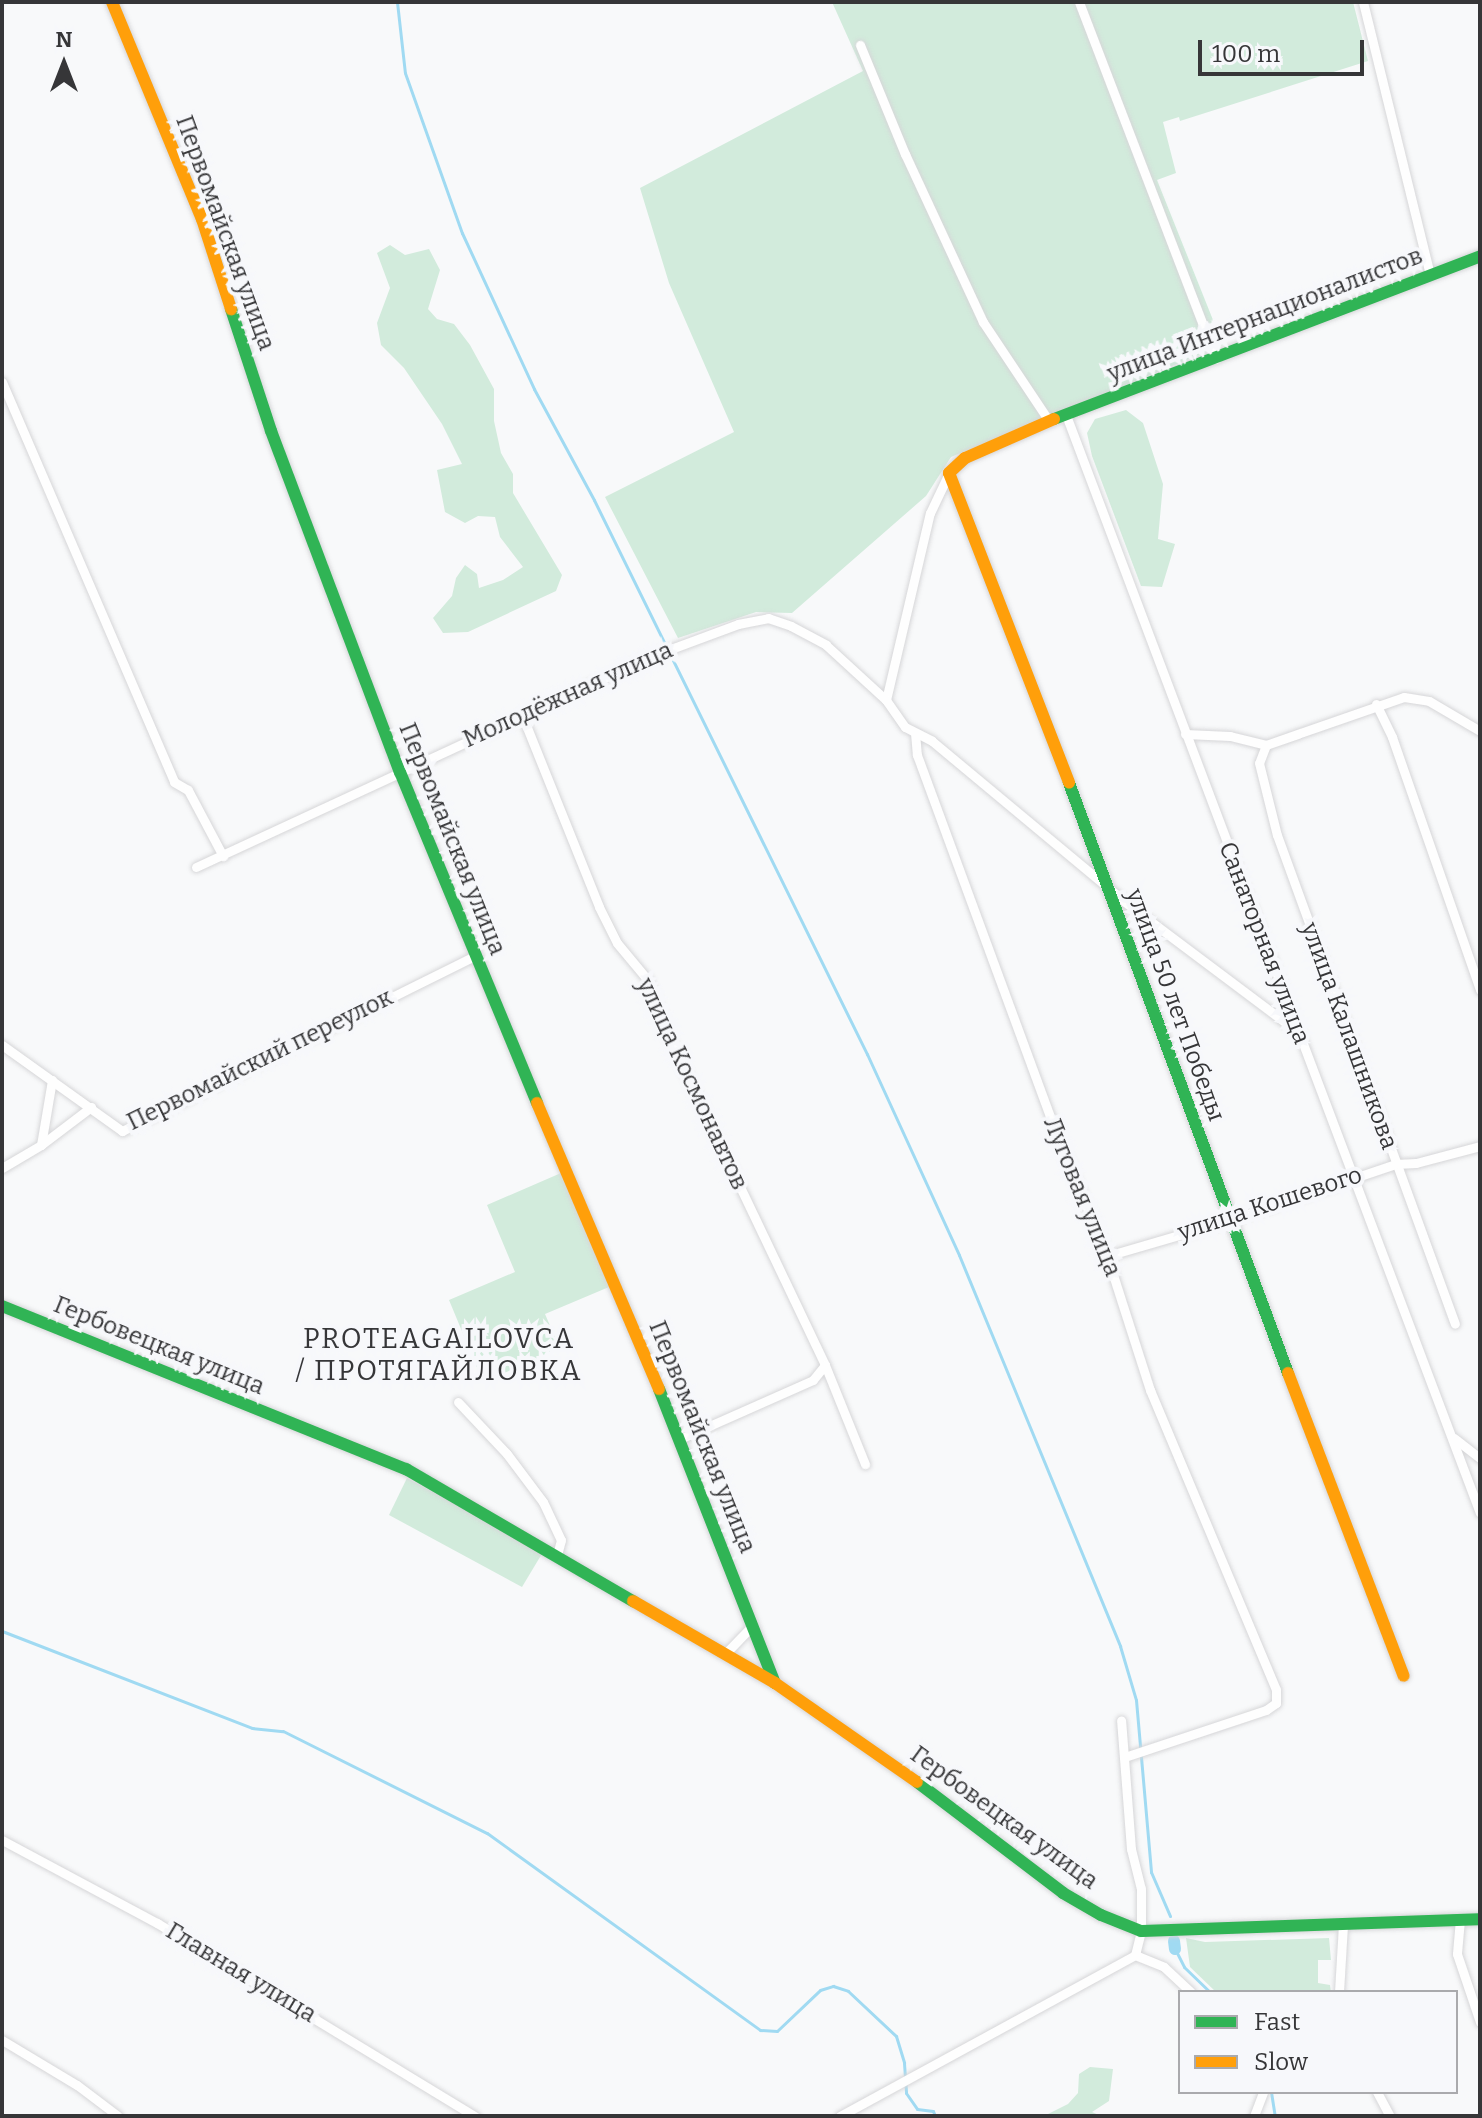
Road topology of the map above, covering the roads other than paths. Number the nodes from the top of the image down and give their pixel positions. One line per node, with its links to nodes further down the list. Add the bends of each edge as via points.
1 (112, 2): 19 (street, Первомайская улица, via 202,219 271,431)
2 (1079, 2): 7 (street)
3 (1363, 2): 6 (street)
4 (860, 45): 10 (street, via 983,322)
5 (1480, 256): 6 (street, улица Интернационалистов)
6 (1430, 275): 7 (street, улица Интернационалистов)
7 (1216, 359): 9 (street, улица Интернационалистов)
8 (2, 382): 20 (street, via 174,782 188,790)
9 (1066, 415): 10 (street); 17 (street, Санаторная улица)
10 (1049, 421): 11 (street, via 965,458)
11 (949, 473): 12 (street, via 930,513); 22 (street, улица 50 лет Победы)
12 (886, 700): 14 (street, Молодёжная улица, via 826,645 768,618 678,645); 16 (street, Молодёжная улица)
13 (1376, 704): 15 (street, via 1404,697 1429,701); 18 (street); 24 (street)
14 (522, 715): 19 (street, Молодёжная улица); 39 (street, улица Космонавтов, via 599,907 617,943 647,979 670,1040)
15 (1480, 731)
16 (915, 733): 22 (street, Молодёжная улица, via 932,741); 36 (street, Луговая улица, via 917,755 1057,1136)
17 (1185, 734): 18 (street, via 1230,736); 26 (street, Санаторная улица)
18 (1266, 745): 32 (street, улица Калашникова, via 1259,763 1277,835)
19 (400, 772): 20 (street, Молодёжная улица); 23 (street, Первомайская улица)
20 (223, 856): 21 (street, Молодёжная улица)
21 (196, 867)
22 (1110, 890): 26 (street, Молодёжная улица); 35 (street, улица 50 лет Победы)
23 (474, 956): 29 (street, Первомайский переулок, via 122,1131); 42 (street, Первомайская улица)
24 (1478, 974): 25 (street)
25 (1480, 990)
26 (1297, 1031): 34 (street, Санаторная улица)
27 (2, 1045): 28 (street, Первомайский переулок)
28 (52, 1080): 29 (street, Первомайский переулок); 30 (street)
29 (91, 1107): 30 (street)
30 (41, 1145): 33 (street)
31 (1480, 1146): 32 (street, улица Кошевого)
32 (1395, 1164): 34 (street, улица Кошевого); 38 (street, улица Калашникова)
33 (2, 1168)
34 (1352, 1177): 35 (street, улица Кошевого); 41 (street, Санаторная улица)
35 (1230, 1220): 36 (street, улица Кошевого); 49 (street, улица 50 лет Победы)
36 (1107, 1256): 52 (street, Луговая улица, via 1150,1390 1276,1690 1276,1703 1266,1710)
37 (2, 1306): 46 (street, Гербовецкая улица, via 406,1469)
38 (1455, 1324)
39 (825, 1365): 42 (street, via 813,1380); 44 (street, улица Космонавтов)
40 (458, 1402): 46 (street, via 543,1502 561,1540)
41 (1454, 1438): 43 (street); 45 (street, Санаторная улица)
42 (680, 1439): 47 (street, Первомайская улица)
43 (1480, 1458)
44 (865, 1464)
45 (1480, 1513)
46 (557, 1555): 48 (street, Гербовецкая улица)
47 (752, 1626): 48 (street); 50 (street, Первомайская улица)
48 (725, 1654): 50 (street, Гербовецкая улица)
49 (1404, 1676)
50 (775, 1683): 57 (street, Гербовецкая улица, via 865,1743 1063,1893)
51 (1121, 1720): 52 (street)
52 (1125, 1757): 57 (street)
53 (2, 1840): 66 (street, Главная улица, via 157,1923)
54 (1460, 1919): 55 (street, Гербовецкая улица); 56 (street, Гербовецкая улица); 61 (street, via 1457,1954)
55 (1480, 1919)
56 (1343, 1924): 57 (street, Гербовецкая улица); 60 (street)
57 (1141, 1931): 58 (street)
58 (1135, 1955): 59 (street, via 1164,1967); 67 (street)
59 (1189, 1990)
60 (1339, 1990)
61 (1480, 2022)
62 (2, 2040): 65 (street)
63 (1262, 2094): 68 (street)
64 (1378, 2094): 69 (street)
65 (118, 2116)
66 (475, 2116)
67 (840, 2116)
68 (1254, 2116)
69 (1390, 2116)

